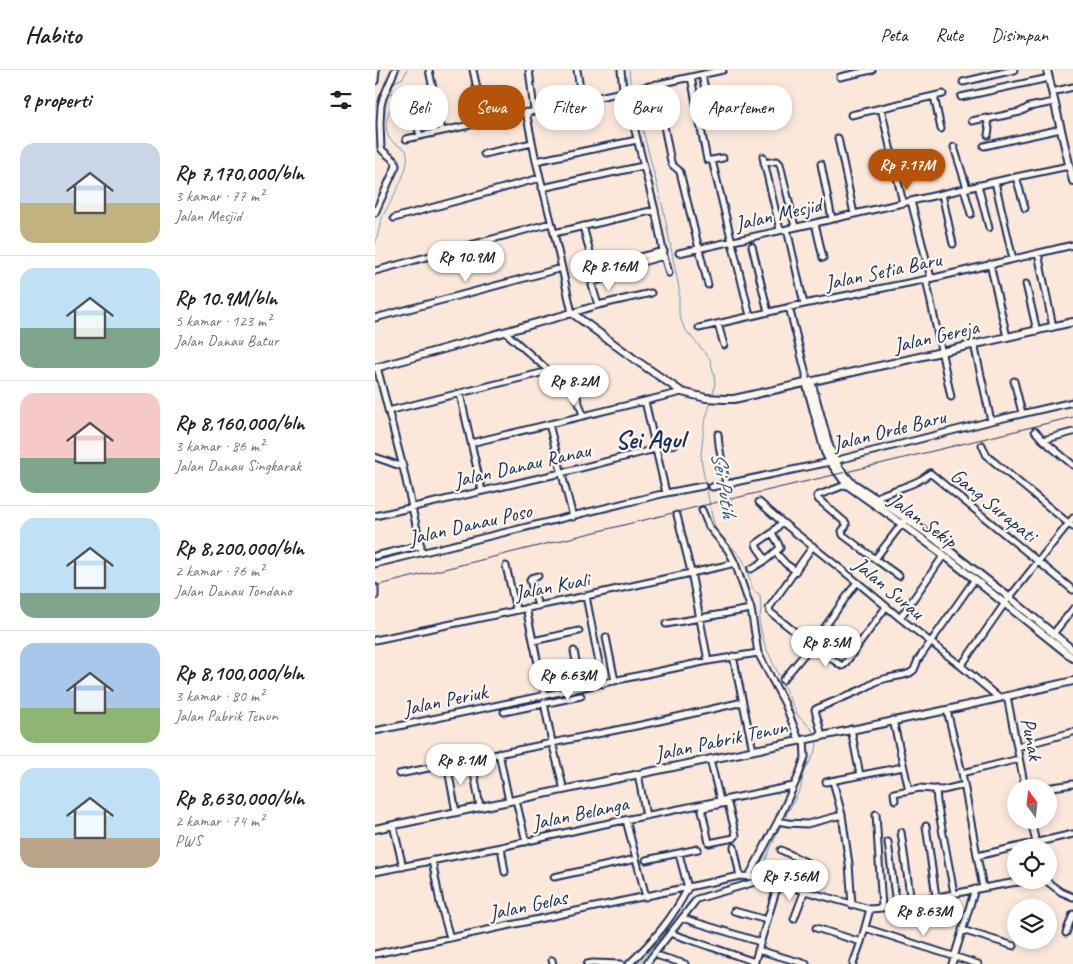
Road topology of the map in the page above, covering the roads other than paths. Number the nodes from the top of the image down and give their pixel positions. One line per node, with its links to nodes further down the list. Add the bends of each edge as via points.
1 (376, 70): 16 (street)
2 (395, 70): 69 (street, via 383,98 380,124 381,148 396,166)
3 (429, 70): 41 (street)
4 (473, 70): 19 (street)
5 (529, 70): 31 (street)
6 (577, 70): 20 (street)
7 (621, 70): 21 (street)
8 (723, 70): 12 (street)
9 (871, 70): 14 (street)
10 (1015, 70): 17 (street)
11 (1047, 70): 15 (street)
12 (702, 75): 13 (street); 23 (street)
13 (691, 77): 18 (street); 52 (street)
14 (840, 78)
15 (1049, 78): 25 (street); 28 (street)
16 (375, 81)
17 (963, 82)
18 (656, 84): 22 (street); 86 (street, via 672,166 680,172)
19 (476, 85)
20 (579, 85)
21 (622, 85)
22 (652, 85)
23 (704, 85)
24 (1073, 87): 25 (street)
25 (1052, 92): 29 (street)
26 (943, 94): 27 (street)
27 (934, 96): 30 (street); 37 (street)
28 (961, 98)
29 (1055, 102): 34 (street); 38 (street)
30 (881, 108): 33 (street); 66 (street)
31 (534, 110): 32 (street)
32 (526, 112): 47 (street)
33 (851, 115)
34 (987, 119): 35 (street); 42 (street)
35 (972, 121)
36 (458, 127): 41 (street)
37 (941, 129)
38 (1061, 129): 49 (street); 56 (street)
39 (418, 130): 43 (street)
40 (635, 130): 46 (street)
41 (442, 131): 43 (street)
42 (988, 135)
43 (419, 136): 44 (street)
44 (406, 138)
45 (838, 138): 70 (street)
46 (637, 140): 53 (street); 55 (street)
47 (532, 142): 50 (street); 53 (street)
48 (954, 146): 63 (street)
49 (984, 146)
50 (484, 154)
51 (723, 158): 52 (street)
52 (709, 160): 82 (street)
53 (536, 161): 58 (street)
54 (821, 164): 73 (street)
55 (643, 166): 62 (street); 68 (street)
56 (1069, 166): 57 (street, Jalan Mesjid); 59 (street)
57 (1016, 177): 60 (street, Jalan Mesjid); 67 (street)
58 (539, 178): 62 (street); 72 (street)
59 (1073, 178)
60 (995, 182): 61 (street, Jalan Mesjid); 91 (street)
61 (978, 186): 63 (street, Jalan Mesjid); 78 (street)
62 (542, 188): 74 (street)
63 (965, 188): 64 (street, Jalan Mesjid); 71 (street)
64 (943, 194): 65 (street, Jalan Mesjid); 83 (street)
65 (911, 201): 66 (street, Jalan Mesjid); 96 (street)
66 (903, 203): 70 (street, Jalan Mesjid)
67 (1025, 208)
68 (655, 210): 76 (street); 88 (street)
69 (375, 213)
70 (854, 214): 73 (street, Jalan Mesjid)
71 (971, 214)
72 (394, 218)
73 (832, 219): 75 (street, Jalan Mesjid)
74 (551, 222): 81 (street); 94 (street)
75 (815, 223): 77 (street, Jalan Mesjid); 90 (street)
76 (583, 226): 81 (street); 88 (street, via 594,268)
77 (795, 227): 79 (street, Jalan Mesjid); 80 (street, via 779,164 763,160)
78 (989, 228)
79 (787, 229): 80 (street, Jalan Mesjid); 100 (street)
80 (780, 230): 82 (street, Jalan Mesjid)
81 (554, 233): 93 (street)
82 (731, 241): 86 (street, Jalan Mesjid); 103 (street)
83 (953, 244)
84 (1073, 245): 89 (street, Jalan Setia Baru)
85 (752, 246): 104 (street)
86 (699, 249): 87 (street, Jalan Mesjid); 98 (street)
87 (679, 252)
88 (664, 253): 95 (street); 101 (street, via 613,270 609,277 593,282)
89 (1037, 253): 91 (street, Jalan Setia Baru); 109 (street)
90 (823, 258)
91 (1013, 259): 92 (street, Jalan Setia Baru)
92 (990, 264): 96 (street, Jalan Setia Baru); 113 (street)
93 (562, 268): 105 (street); 106 (street)
94 (375, 271)
95 (669, 273)
96 (929, 279): 100 (street, Jalan Setia Baru); 116 (street)
97 (1026, 284): 111 (street)
98 (708, 285)
99 (651, 293): 101 (street)
100 (804, 304): 102 (street, Jalan Setia Baru)
101 (598, 305): 105 (street)
102 (789, 307): 104 (street, Jalan Setia Baru); 120 (street, Jalan Sekip)
103 (749, 312)
104 (769, 312): 108 (street, Jalan Setia Baru)
105 (572, 313): 112 (street); 121 (street)
106 (375, 318)
107 (1073, 322): 109 (street, Jalan Gereja)
108 (719, 324): 110 (street, Jalan Setia Baru); 115 (street)
109 (1053, 327): 111 (street, Jalan Gereja)
110 (699, 328)
111 (1037, 331): 113 (street, Jalan Gereja)
112 (505, 332): 117 (street); 118 (street)
113 (1007, 337): 114 (street, Jalan Gereja)
114 (974, 344): 116 (street, Jalan Gereja); 129 (street)
115 (723, 345)
116 (942, 352): 120 (street, Jalan Gereja); 123 (street)
117 (376, 367): 126 (street)
118 (549, 371): 122 (street); 128 (street, via 560,375 573,387)
119 (1014, 380): 127 (street)
120 (808, 382): 121 (street, Jalan Gereja, via 734,399 706,398); 140 (street, Jalan Sekip, via 825,452)
121 (682, 392): 124 (street)
122 (460, 394): 126 (street); 135 (street)
123 (951, 397)
124 (645, 401): 128 (street); 138 (street)
125 (1073, 402): 127 (street, Jalan Orde Baru)
126 (388, 411): 142 (street)
127 (1022, 413): 129 (street, Jalan Orde Baru)
128 (583, 415): 130 (street)
129 (991, 421): 140 (street, Jalan Orde Baru)
130 (549, 424): 135 (street); 143 (street)
131 (1035, 431): 134 (street)
132 (1073, 432): 134 (street)
133 (718, 434): 144 (street)
134 (1043, 440): 141 (street)
135 (471, 443): 148 (street)
136 (675, 444): 138 (street, Jalan Danau Ranau)
137 (982, 444): 160 (street, via 987,456)
138 (656, 449): 143 (street, Jalan Danau Ranau); 149 (street)
139 (375, 457): 142 (street)
140 (832, 461): 144 (street, Jalan Orde Baru); 145 (street, Jalan Sekip)
141 (1073, 465)
142 (403, 467): 152 (street)
143 (561, 473): 148 (street, Jalan Danau Ranau); 156 (street)
144 (726, 484): 147 (street, Jalan Orde Baru)
145 (849, 484): 150 (street, Jalan Sekip); 158 (street, Jalan Sekip); 168 (street, via 819,494 817,499 845,523 843,535)
146 (703, 486): 149 (street, Jalan Danau Poso)
147 (712, 487)
148 (482, 491): 152 (street, Jalan Danau Ranau)
149 (666, 494): 156 (street, Jalan Danau Poso)
150 (875, 498): 158 (street, Jalan Sekip); 171 (street, Gang Surapati, via 920,481 930,473)
151 (759, 502): 159 (street, Jalan Surau)
152 (412, 507): 155 (street, Jalan Danau Ranau); 162 (street)
153 (702, 510): 170 (street, via 709,527)
154 (677, 515): 176 (street)
155 (375, 516)
156 (573, 517): 164 (street, Jalan Danau Poso)
157 (1073, 518): 160 (street)
158 (904, 521): 166 (street, Jalan Sekip); 168 (street); 185 (street, Jalan Sekip, via 932,537)
159 (782, 522): 161 (street); 163 (street, Jalan Surau)
160 (1071, 525): 171 (street)
161 (772, 533): 165 (street, via 780,547); 169 (street, via 756,544)
162 (421, 544): 164 (street); 167 (street)
163 (813, 546): 175 (street); 180 (street, Jalan Surau)
164 (422, 552): 172 (street, Jalan Danau Poso)
165 (775, 552): 169 (street); 175 (street)
166 (944, 555): 179 (street, Jalan Sekip); 193 (street)
167 (375, 556)
168 (875, 559): 178 (street)
169 (766, 560): 174 (street)
170 (735, 562): 176 (street, Jalan Kuali); 189 (street)
171 (1038, 562): 182 (street); 185 (street)
172 (375, 564)
173 (506, 566): 191 (street)
174 (751, 569)
175 (796, 570): 201 (street, via 769,611)
176 (691, 572): 184 (street, Jalan Kuali); 192 (street)
177 (538, 576): 186 (street, via 530,580)
178 (899, 576)
179 (975, 579): 185 (street, Jalan Sekip); 200 (street)
180 (857, 582): 187 (street, Jalan Surau); 201 (street)
181 (375, 587): 183 (street)
182 (1073, 590)
183 (375, 596)
184 (586, 596): 186 (street, Jalan Kuali); 212 (street)
185 (1007, 601): 196 (street, Jalan Sekip); 206 (street, Jalan Sekip); 208 (street)
186 (538, 606): 188 (street, Jalan Kuali)
187 (886, 607): 193 (street, Jalan Surau); 201 (street, via 844,665)
188 (526, 608): 191 (street, Jalan Kuali); 199 (street)
189 (751, 609): 192 (street); 204 (street)
190 (1073, 609): 196 (street)
191 (516, 610): 198 (street, Jalan Kuali)
192 (700, 617): 194 (street); 207 (street)
193 (900, 618): 200 (street, Jalan Surau)
194 (666, 624)
195 (579, 631): 199 (street)
196 (1053, 634): 202 (street, Jalan Sekip)
197 (606, 637): 210 (street)
198 (375, 640)
199 (533, 641): 214 (street)
200 (931, 643): 208 (street, Jalan Surau); 226 (street, via 910,673 877,681 817,708)
201 (812, 645): 209 (street)
202 (1073, 650)
203 (574, 651): 213 (street)
204 (758, 653): 205 (street, Jalan Periuk); 227 (street)
205 (733, 656): 207 (street, Jalan Periuk); 218 (street)
206 (1073, 658)
207 (708, 661): 210 (street, Jalan Periuk)
208 (961, 666): 217 (street, Jalan Surau)
209 (783, 680)
210 (615, 681): 212 (street, Jalan Periuk)
211 (1073, 681): 216 (street, Jalan Pabrik Tenun)
212 (603, 684): 213 (street, Jalan Periuk)
213 (581, 688): 214 (street, Jalan Periuk)
214 (545, 696): 224 (street, Jalan Periuk)
215 (581, 696): 219 (street)
216 (1007, 696): 217 (street, Jalan Pabrik Tenun); 229 (street, Punak)
217 (999, 698): 220 (street, Jalan Pabrik Tenun)
218 (743, 702): 228 (street); 230 (street)
219 (544, 703): 221 (street); 228 (street)
220 (947, 710): 222 (street, Jalan Pabrik Tenun); 239 (street)
221 (505, 712)
222 (893, 720): 223 (street, Jalan Pabrik Tenun); 235 (street)
223 (851, 729): 226 (street, Jalan Pabrik Tenun); 240 (street)
224 (375, 731)
225 (1073, 732): 229 (street)
226 (820, 736): 227 (street, Jalan Pabrik Tenun)
227 (804, 739): 230 (street, Jalan Pabrik Tenun); 245 (street, via 805,757)
228 (552, 742): 231 (street); 249 (street)
229 (1017, 747): 233 (street, Punak)
230 (753, 750): 232 (street, Jalan Pabrik Tenun)
231 (499, 753): 234 (street); 251 (street)
232 (710, 759): 238 (street, Jalan Pabrik Tenun); 253 (street)
233 (1019, 759): 239 (street); 241 (street, Punak)
234 (447, 764): 237 (street); 255 (street)
235 (903, 767): 240 (street); 250 (street)
236 (474, 773): 254 (street)
237 (399, 774)
238 (638, 774): 249 (street, Jalan Pabrik Tenun); 258 (street)
239 (962, 774): 246 (street)
240 (860, 775): 242 (street)
241 (1023, 779)
242 (833, 781): 243 (street); 257 (street)
243 (826, 782)
244 (1073, 784): 247 (street)
245 (793, 786): 253 (street, Jalan Belanga); 260 (street)
246 (964, 786): 248 (street); 275 (street)
247 (1057, 786)
248 (937, 789): 250 (street); 292 (street)
249 (564, 790): 251 (street, Jalan Pabrik Tenun)
250 (909, 790): 252 (street, via 894,793)
251 (513, 800): 254 (street, Jalan Pabrik Tenun); 267 (street)
252 (895, 800)
253 (721, 802): 253 (street, via 702,810 709,843 736,835 728,804); 258 (street, Jalan Belanga)
254 (480, 807): 255 (street, Jalan Pabrik Tenun)
255 (457, 812): 261 (street, Jalan Pabrik Tenun)
256 (876, 814): 299 (street)
257 (842, 815): 260 (street, via 807,824); 297 (street)
258 (646, 816): 259 (street, Jalan Belanga)
259 (627, 820): 267 (street, Jalan Belanga); 276 (street)
260 (779, 821): 284 (street)
261 (393, 825): 263 (street, Jalan Pabrik Tenun); 279 (street)
262 (926, 826): 294 (street)
263 (375, 829)
264 (901, 832): 296 (street)
265 (1073, 834): 266 (street)
266 (1057, 839)
267 (526, 842): 269 (street, Jalan Belanga)
268 (888, 842): 298 (street)
269 (501, 847): 277 (street, Jalan Belanga); 281 (street)
270 (734, 847): 283 (street)
271 (698, 849): 274 (street)
272 (781, 850): 291 (street, via 814,866)
273 (1007, 850): 275 (street)
274 (679, 854): 278 (street); 287 (street)
275 (977, 856): 288 (street)
276 (636, 859): 282 (street); 293 (street)
277 (432, 860): 279 (street, Jalan Belanga); 311 (street)
278 (646, 860)
279 (403, 867): 280 (street, Jalan Belanga)
280 (375, 872)
281 (505, 872)
282 (554, 876)
283 (740, 876): 284 (street, Jalan Gelas); 287 (street, Jalan Gelas)
284 (756, 878): 285 (street, Jalan Gelas); 303 (street, via 697,899)
285 (778, 884): 291 (street, Jalan Gelas); 305 (street)
286 (1007, 884): 288 (street, Jalan Gelas)
287 (687, 888): 293 (street, Jalan Gelas); 322 (street, via 678,908 659,933)
288 (983, 888): 289 (street, Jalan Gelas)
289 (975, 889): 292 (street, Jalan Gelas); 308 (street)
290 (1057, 889): 295 (street)
291 (804, 891): 297 (street, Jalan Gelas); 304 (street)
292 (954, 894): 294 (street, Jalan Gelas)
293 (646, 897): 311 (street, Jalan Gelas)
294 (936, 897): 296 (street, Jalan Gelas)
295 (1073, 898)
296 (911, 902): 298 (street, Jalan Gelas)
297 (852, 905): 300 (street, Jalan Gelas)
298 (896, 905): 299 (street, Jalan Gelas)
299 (882, 908): 300 (street, Jalan Gelas)
300 (870, 909): 307 (street)
301 (734, 911): 305 (street)
302 (1073, 914): 310 (street)
303 (682, 918): 309 (street); 312 (street)
304 (795, 919)
305 (767, 920): 312 (street)
306 (816, 928): 313 (street)
307 (865, 928): 313 (street); 318 (street)
308 (962, 930): 314 (street); 318 (street)
309 (670, 933): 319 (street); 323 (street)
310 (1066, 933)
311 (450, 938): 316 (street, Jalan Gelas)
312 (760, 942): 315 (street)
313 (861, 942): 326 (street)
314 (1007, 944)
315 (758, 950): 319 (street); 325 (street)
316 (375, 954)
317 (659, 956): 324 (street)
318 (955, 957): 327 (street); 328 (street)
319 (754, 963)
320 (587, 964): 321 (street)
321 (621, 964)
322 (629, 964)
323 (647, 964)
324 (685, 964)
325 (805, 964)
326 (853, 964)
327 (952, 964)
328 (978, 964)

